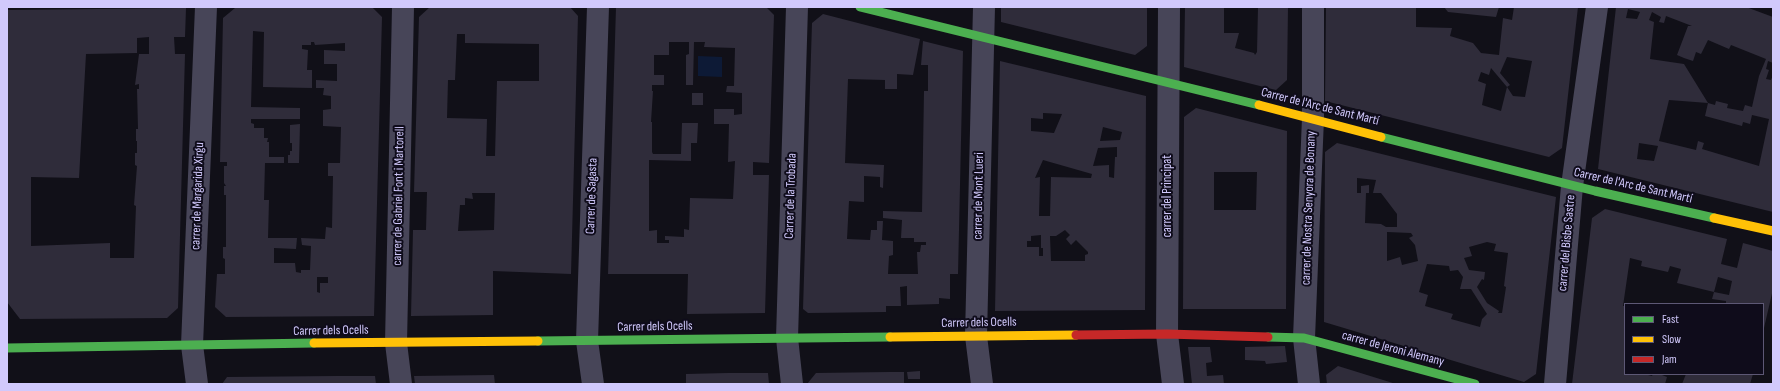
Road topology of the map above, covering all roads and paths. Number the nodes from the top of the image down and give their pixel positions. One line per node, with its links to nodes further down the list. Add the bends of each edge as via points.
1 (206, 7): 21 (street, carrer de Margarida Xirgu)
2 (403, 7): 20 (street, carrer de Gabriel Font i Martorell)
3 (598, 7): 19 (street, Carrer de Sagasta)
4 (797, 7): 17 (street, Carrer de la Trobada)
5 (860, 7): 10 (street, Carrer de l'Arc de Sant Martí)
6 (984, 7): 10 (street, carrer de Mont Lueri)
7 (1168, 7): 11 (street, carrer del Principat)
8 (1313, 7): 12 (street, carrer de Nostra Senyora de Bonany)
9 (1597, 7): 13 (street, carrer del Bisbe Sastre)
10 (983, 35): 11 (street, Carrer de l'Arc de Sant Martí); 16 (street, carrer de Mont Lueri)
11 (1168, 82): 12 (street, Carrer de l'Arc de Sant Martí); 15 (street, carrer del Principat)
12 (1313, 118): 13 (street, Carrer de l'Arc de Sant Martí); 18 (street, carrer de Nostra Senyora de Bonany)
13 (1572, 186): 14 (street, Carrer de l'Arc de Sant Martí); 31 (street, carrer del Bisbe Sastre)
14 (1773, 231)
15 (1167, 334): 16 (street, Carrer dels Ocells); 18 (street, Carrer dels Ocells); 28 (street, carrer del Principat)
16 (976, 336): 17 (street, Carrer dels Ocells); 27 (street, carrer de Mont Lueri)
17 (787, 338): 19 (street, Carrer dels Ocells); 26 (street, Carrer de la Trobada)
18 (1304, 338): 29 (street, carrer de Nostra Senyora de Bonany); 30 (street, carrer de Jeroni Alemany)
19 (587, 341): 20 (street, Carrer dels Ocells); 25 (street, Carrer de Sagasta)
20 (396, 343): 21 (street, Carrer dels Ocells); 24 (street, carrer de Gabriel Font i Martorell)
21 (192, 346): 22 (street, Carrer dels Ocells); 23 (street, carrer de Margarida Xirgu)
22 (7, 348)
23 (197, 384)
24 (401, 384)
25 (593, 384)
26 (792, 384)
27 (982, 384)
28 (1173, 384)
29 (1309, 384)
30 (1475, 384)
31 (1554, 384)

